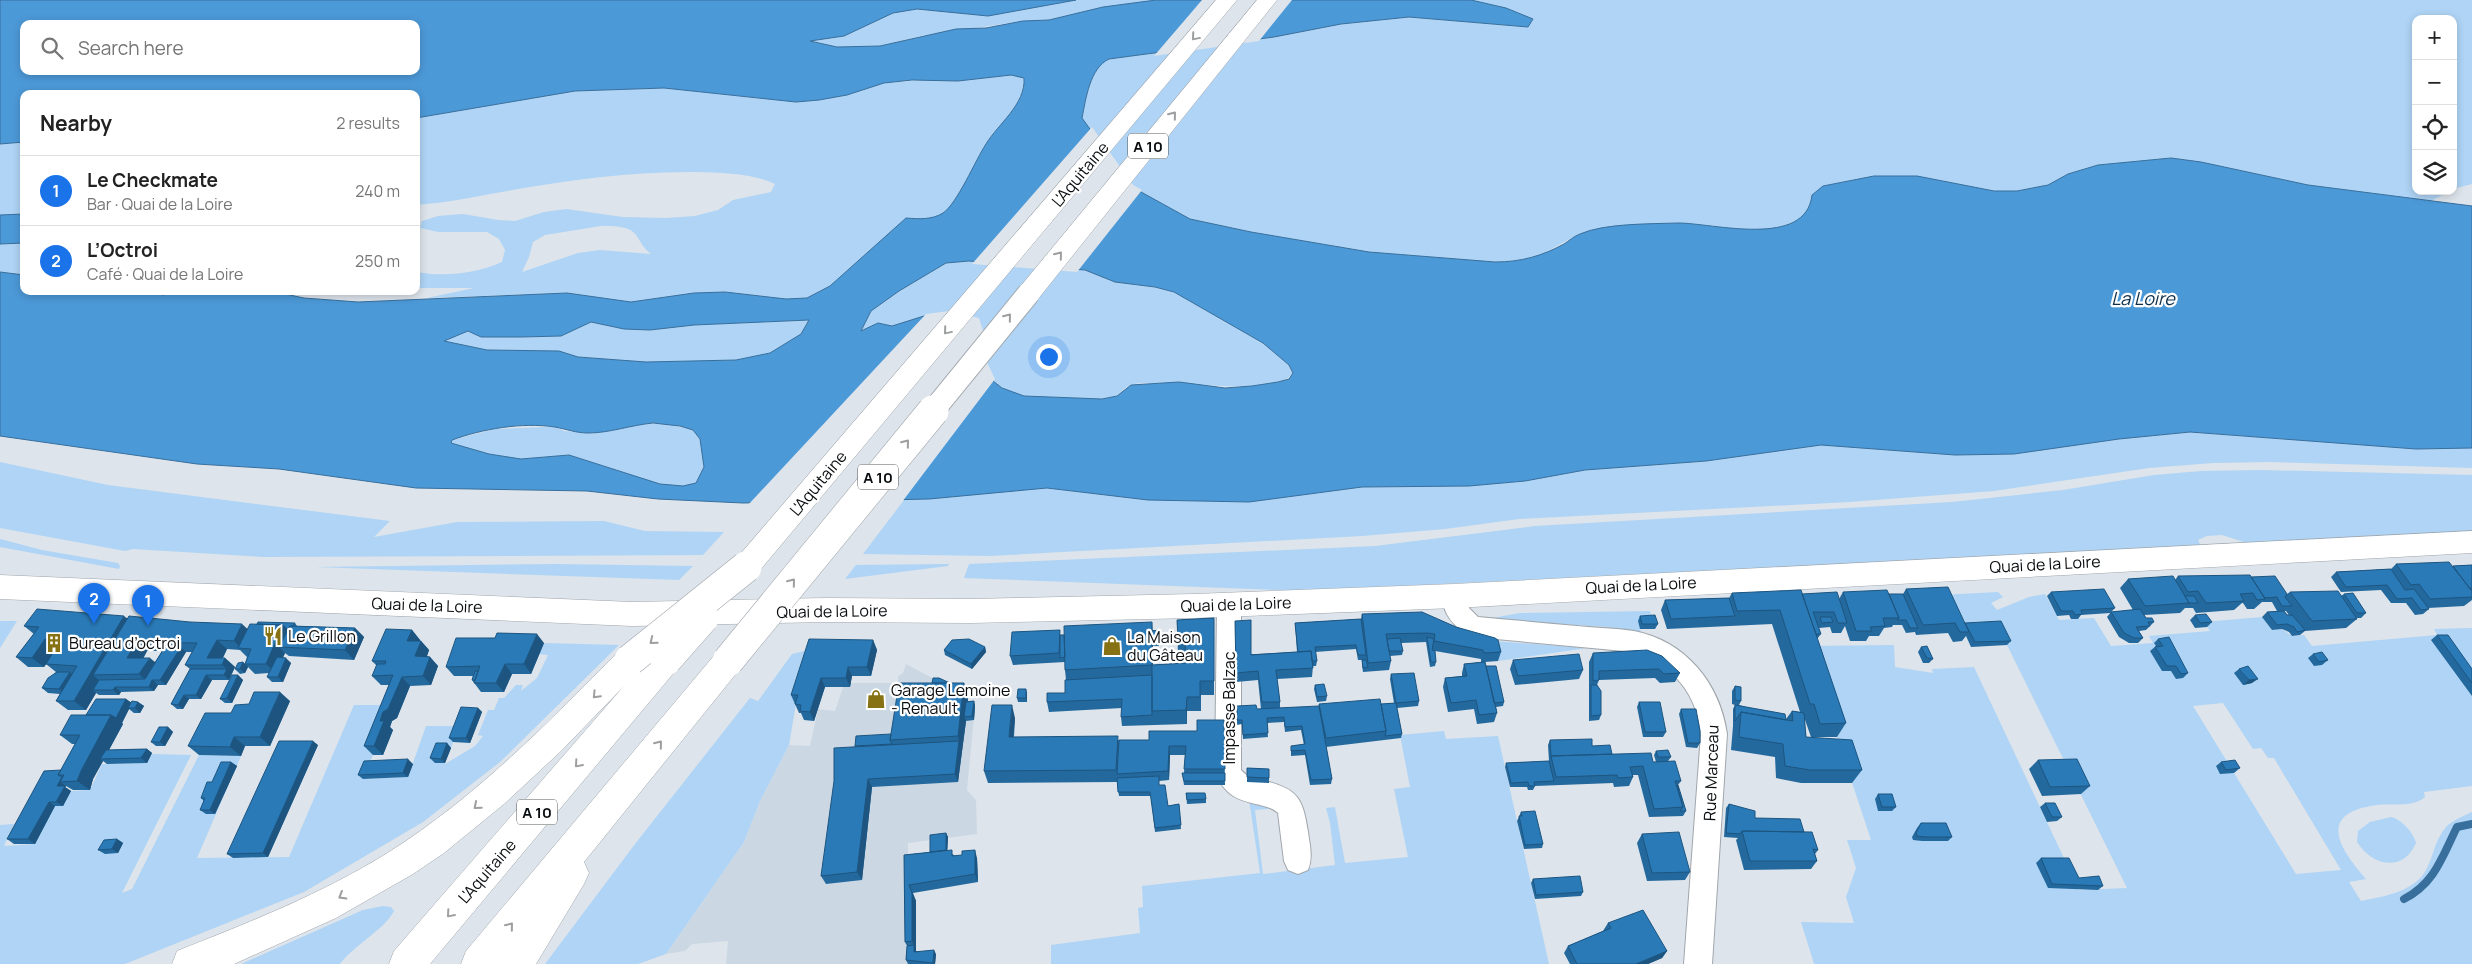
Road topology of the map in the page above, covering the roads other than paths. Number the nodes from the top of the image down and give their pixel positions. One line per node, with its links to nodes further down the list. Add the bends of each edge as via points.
1 (1227, 0): 4 (main road, L'Aquitaine / A 10, one-way to 4)
2 (1266, 0): 8 (main road, A 10, one-way to 2, bridge)
3 (2472, 542): 6 (main road, Quai de la Loire)
4 (746, 567): 10 (main road, one-way to 10, bridge, via 630,660 562,730 437,838 336,900); 11 (main road, L'Aquitaine / A 10, one-way to 11, bridge)
5 (0, 587): 7 (main road, Quai de la Loire, via 632,614)
6 (1454, 596): 7 (main road, Quai de la Loire); 14 (street, Rue Marceau, via 1457,610 1465,622 1474,626 1635,642 1660,651 1696,680 1710,708 1714,734)
7 (1229, 605): 9 (street, Impasse Balzac, via 1228,772 1234,783 1243,788 1288,802)
8 (628, 782): 12 (main road, A 10, one-way to 8); 13 (main road)
9 (1298, 861)
10 (190, 964)
11 (407, 964)
12 (479, 964)
13 (516, 964)
14 (1698, 964)

